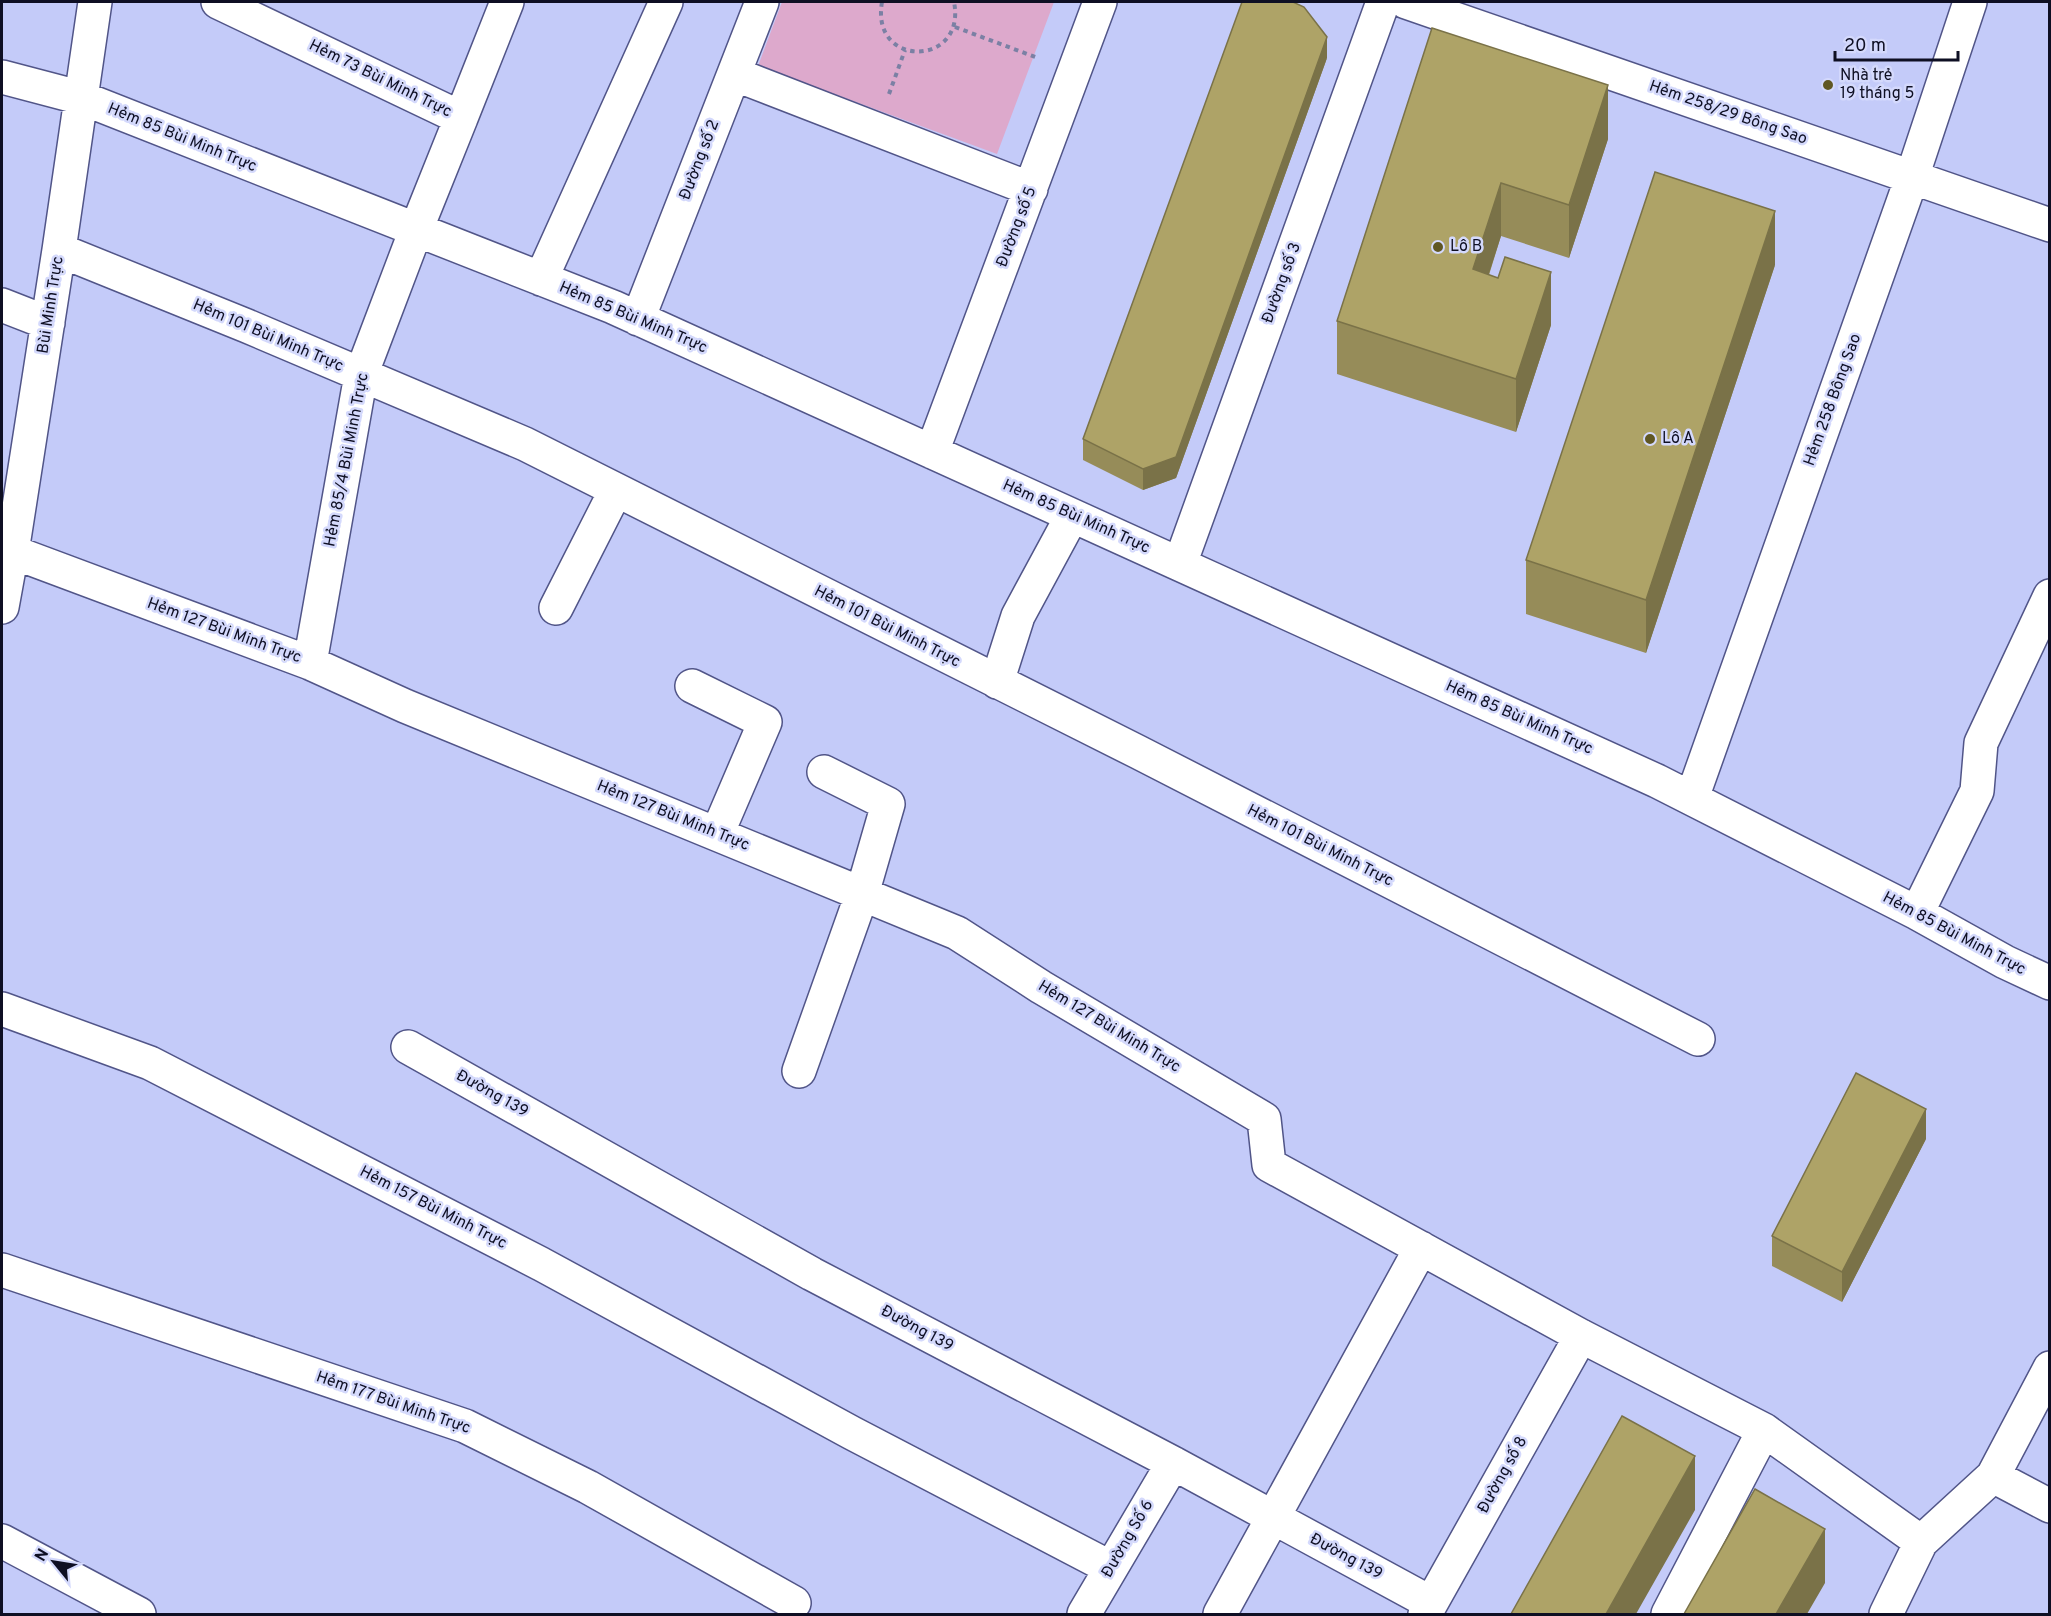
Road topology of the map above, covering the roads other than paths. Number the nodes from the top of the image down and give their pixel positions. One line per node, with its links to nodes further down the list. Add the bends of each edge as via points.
1 (95, 2): 12 (street, Bùi Minh Trực)
2 (218, 2): 13 (street, Hẻm 73 Bùi Minh Trực)
3 (507, 2): 13 (street, Hẻm 73 Bùi Minh Trực)
4 (666, 2): 19 (street)
5 (762, 2): 10 (street, Đường số 2)
6 (1100, 2): 15 (street, Đường số 5)
7 (1383, 2): 28 (street, Đường số 3)
8 (1406, 2): 14 (street, Hẻm 258/29 Bông Sao)
9 (1970, 2): 14 (street, Hẻm 258 Bông Sao)
10 (734, 74): 15 (street); 21 (street, Đường số 2)
11 (2, 77): 12 (street, Hẻm 85 Bùi Minh Trực)
12 (82, 98): 17 (street, Hẻm 85 Bùi Minh Trực); 18 (street, Bùi Minh Trực)
13 (461, 118): 17 (street, Hẻm 85/4 Bùi Minh Trực)
14 (1912, 177): 16 (street, Hẻm 258/29 Bông Sao); 36 (street, Hẻm 258 Bông Sao)
15 (1031, 189): 24 (street, Đường số 5)
16 (2049, 225)
17 (416, 230): 19 (street, Hẻm 85 Bùi Minh Trực); 23 (street, Hẻm 85/4 Bùi Minh Trực)
18 (59, 250): 22 (street, Bùi Minh Trực); 23 (street, Hẻm 101 Bùi Minh Trực)
19 (541, 279): 21 (street, Hẻm 85 Bùi Minh Trực)
20 (2, 305): 22 (street)
21 (638, 319): 24 (street, Hẻm 85 Bùi Minh Trực)
22 (48, 323): 27 (street, Bùi Minh Trực)
23 (361, 375): 25 (street, Hẻm 101 Bùi Minh Trực, via 525,444); 32 (street, Hẻm 85/4 Bùi Minh Trực)
24 (932, 452): 26 (street, Hẻm 85 Bùi Minh Trực)
25 (616, 490): 31 (street); 33 (street, Hẻm 101 Bùi Minh Trực)
26 (1072, 516): 28 (street, Hẻm 85 Bùi Minh Trực); 33 (street, via 1018,616)
27 (7, 550): 30 (street, Bùi Minh Trực); 32 (street, Hẻm 127 Bùi Minh Trực)
28 (1180, 564): 36 (street, Hẻm 85 Bùi Minh Trực)
29 (2049, 596): 39 (street, via 1981,743 1977,791)
30 (2, 607)
31 (556, 608)
32 (310, 663): 37 (street, Hẻm 127 Bùi Minh Trực)
33 (997, 682): 42 (street, Hẻm 101 Bùi Minh Trực)
34 (692, 686): 37 (street, via 765,722)
35 (824, 772): 38 (street, via 888,804)
36 (1692, 798): 39 (street, Hẻm 85 Bùi Minh Trực)
37 (717, 834): 38 (street, Hẻm 127 Bùi Minh Trực)
38 (862, 894): 44 (street); 45 (street, Hẻm 127 Bùi Minh Trực, via 957,933 1264,1119 1269,1164)
39 (1917, 913): 40 (street, Hẻm 85 Bùi Minh Trực)
40 (2049, 983)
41 (2, 1009): 56 (street, Hẻm 157 Bùi Minh Trực, via 150,1062 541,1264)
42 (1698, 1039)
43 (408, 1047): 50 (street, Đường 139, via 812,1274)
44 (799, 1071)
45 (1421, 1248): 47 (street); 53 (street)
46 (2, 1270): 57 (street, Hẻm 177 Bùi Minh Trực, via 465,1426 588,1487)
47 (1581, 1336): 49 (street); 58 (street, Đường số 8)
48 (2049, 1368): 51 (street)
49 (1764, 1430): 55 (street); 62 (street)
50 (1173, 1463): 53 (street, Đường 139); 56 (street, Đường Số 6)
51 (1993, 1476): 52 (street); 55 (street)
52 (2049, 1506)
53 (1273, 1517): 58 (street, Đường 139); 61 (street)
54 (2, 1541): 59 (street)
55 (1921, 1542): 63 (street)
56 (1111, 1568): 60 (street, Đường Số 6)
57 (794, 1603)
58 (1428, 1609)
59 (139, 1614)
60 (1084, 1614)
61 (1220, 1614)
62 (1668, 1614)
63 (1886, 1614)

